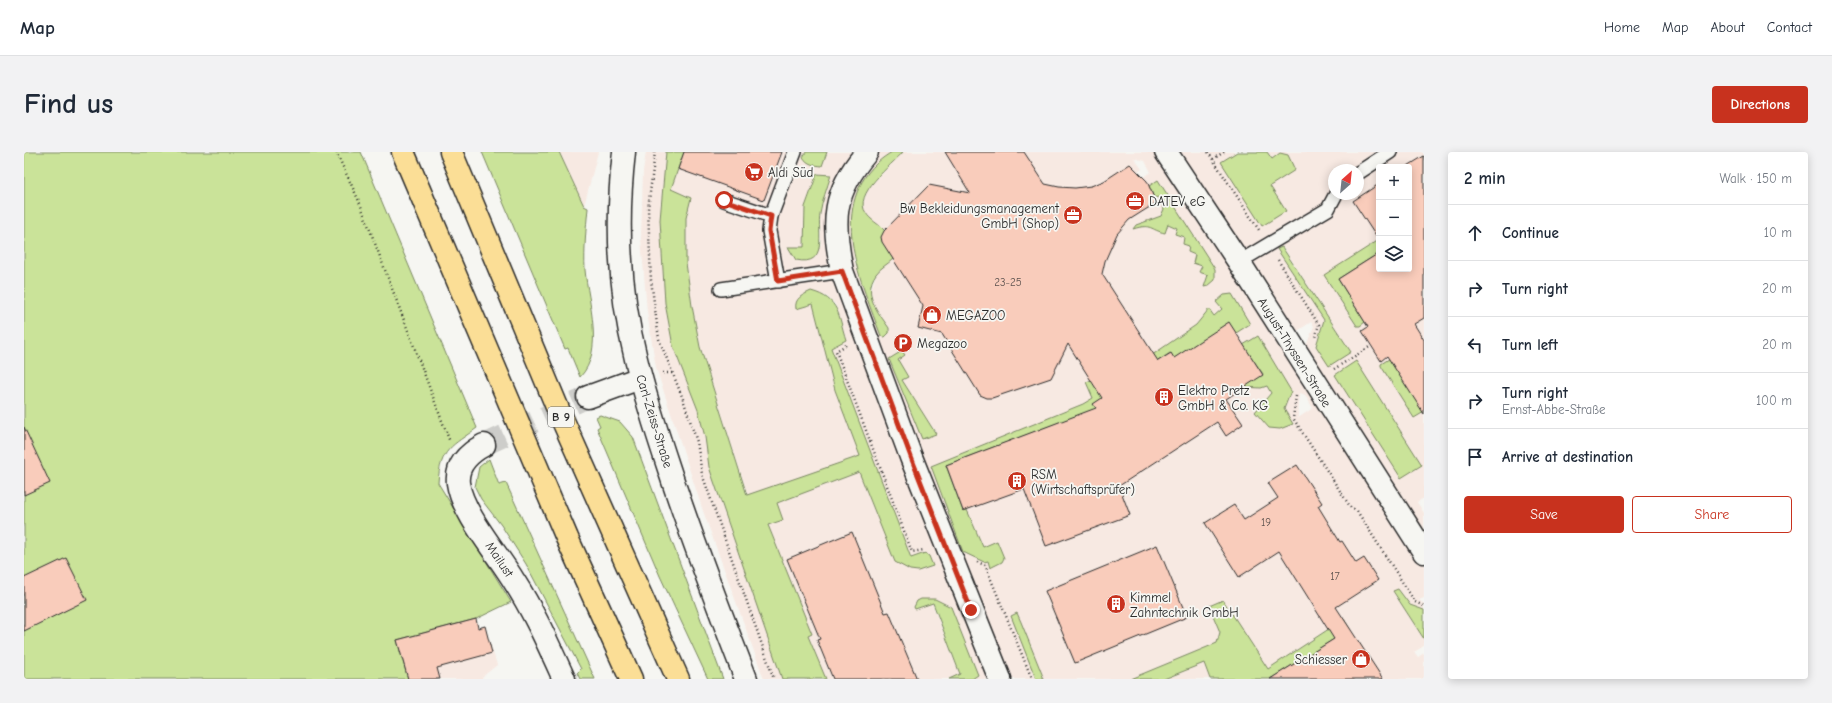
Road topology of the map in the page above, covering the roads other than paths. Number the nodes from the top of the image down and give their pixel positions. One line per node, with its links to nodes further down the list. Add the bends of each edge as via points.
1 (403, 152): 21 (highway, via 567,538)
2 (451, 152): 22 (highway, B 9, via 557,407)
3 (624, 152): 16 (street, Carl-Zeiss-Straße, via 619,212 622,274 630,334)
4 (795, 152): 11 (lane)
5 (867, 152): 13 (street, via 846,182 836,213 836,240)
6 (1166, 152): 12 (street, August-Thyssen-Straße)
7 (1390, 152): 8 (lane)
8 (1364, 169)
9 (724, 200): 11 (lane)
10 (1333, 200): 12 (lane, via 1328,209)
11 (771, 216): 14 (lane, via 769,231)
12 (1239, 262): 19 (street, August-Thyssen-Straße)
13 (842, 271): 14 (lane); 24 (street, via 911,457)
14 (778, 281): 15 (lane)
15 (721, 289)
16 (640, 378): 17 (street); 23 (street, Carl-Zeiss-Straße, via 679,497)
17 (588, 398)
18 (484, 445): 20 (street, Mailust, via 472,451 460,468 458,482 462,498 473,519 515,581)
19 (1424, 552)
20 (564, 679)
21 (631, 679)
22 (678, 679)
23 (746, 679)
24 (1000, 679)

